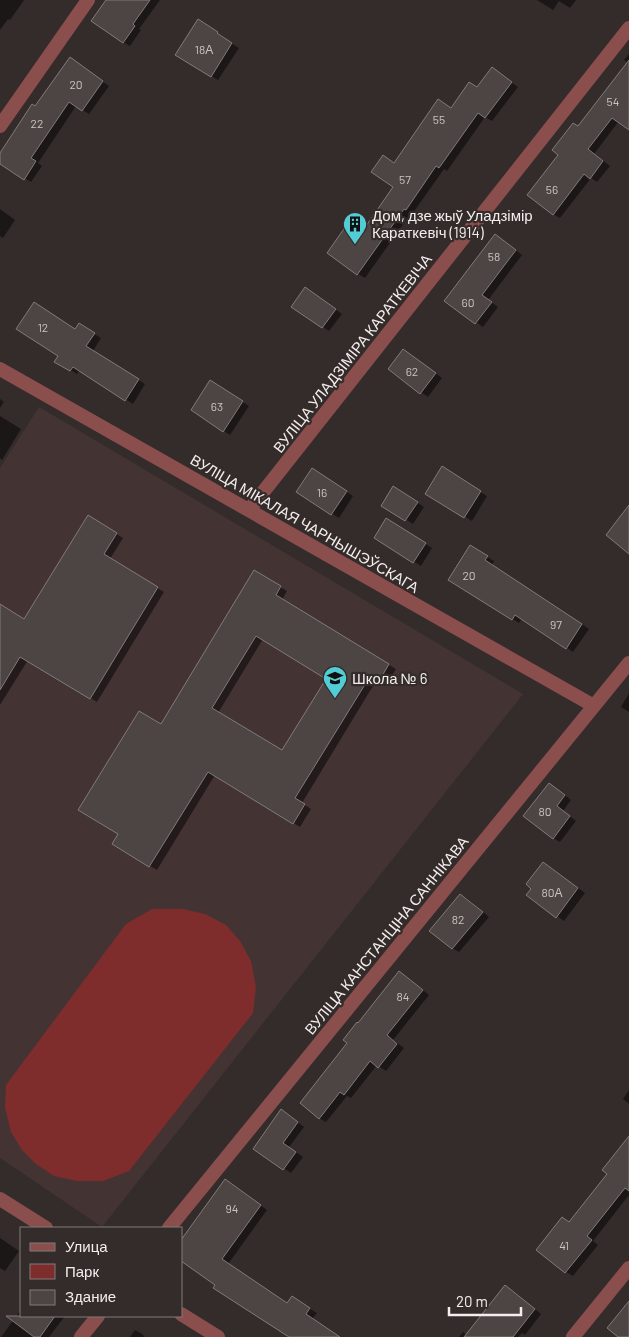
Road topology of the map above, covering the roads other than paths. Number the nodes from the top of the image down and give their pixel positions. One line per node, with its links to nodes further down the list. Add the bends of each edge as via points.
1 (88, 0): 3 (street)
2 (629, 28): 5 (street, ВУЛІЦА УЛАДЗІМІРА КАРАТКЕВІЧА)
3 (0, 126)
4 (0, 369): 5 (street, ВУЛІЦА МІКАЛАЯ ЧАРНЫШЭЎСКАГА)
5 (249, 510): 7 (street, ВУЛІЦА МІКАЛАЯ ЧАРНЫШЭЎСКАГА)
6 (629, 663): 7 (street, ВУЛІЦА КАНСТАНЦІНА САННІКАВА)
7 (594, 706): 10 (street, ВУЛІЦА КАНСТАНЦІНА САННІКАВА)
8 (0, 1199): 9 (street)
9 (44, 1227)
10 (170, 1227)
11 (629, 1268): 16 (street)
12 (182, 1315): 15 (street)
13 (97, 1317): 14 (street)
14 (81, 1337)
15 (218, 1337)
16 (573, 1337)

